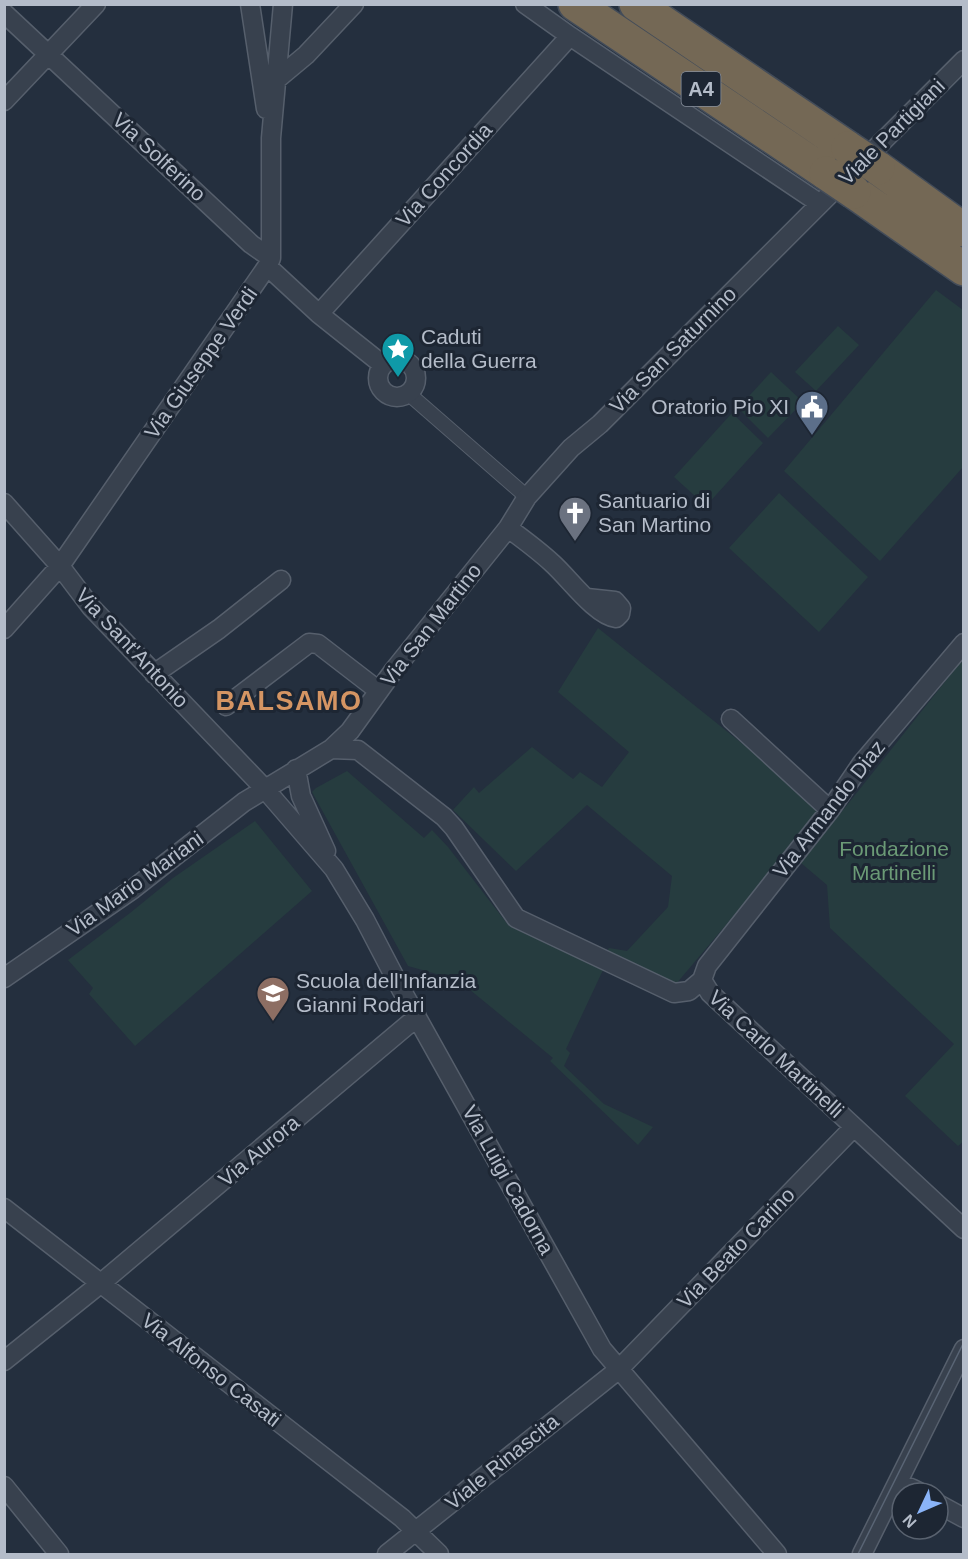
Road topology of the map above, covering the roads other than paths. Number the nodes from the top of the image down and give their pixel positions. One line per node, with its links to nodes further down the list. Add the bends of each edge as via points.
1 (96, 4): 12 (street)
2 (250, 4): 16 (street)
3 (283, 4): 9 (street)
4 (354, 4): 11 (street)
5 (525, 4): 10 (street)
6 (575, 4): 17 (highway, A4)
7 (636, 4): 18 (highway, A4, bridge)
8 (4, 13): 12 (street, Via Solferino)
9 (280, 35): 11 (street, via 291,49); 14 (street)
10 (570, 36): 17 (street); 21 (street, Via Concordia)
11 (316, 44): 14 (street)
12 (49, 54): 15 (street); 19 (street, Via Solferino)
13 (963, 60): 17 (street, Viale Partigiani)
14 (276, 80): 16 (street)
15 (4, 101)
16 (271, 138): 19 (street)
17 (823, 188): 20 (highway, A4, bridge, via 854,192); 24 (street, Via San Saturnino)
18 (963, 230)
19 (269, 262): 21 (street, Via Solferino); 27 (street, Via Giuseppe Verdi)
20 (963, 269)
21 (319, 314): 22 (street, Via Solferino)
22 (383, 366): 23 (street, via 379,383 386,394 398,398); 23 (street, via 400,359 411,365 417,377)
23 (409, 394): 24 (street)
24 (527, 497): 26 (street, Via San Martino)
25 (4, 503): 27 (street, Via Sant'Antonio)
26 (508, 528): 29 (street, via 551,562); 33 (street, Via San Martino)
27 (60, 566): 30 (street, Via Giuseppe Verdi); 32 (street, Via Sant'Antonio)
28 (281, 580): 32 (street)
29 (587, 598)
30 (4, 629)
31 (963, 643): 41 (street, Via Armando Diaz, via 862,763)
32 (154, 674): 40 (street, Via Sant'Antonio)
33 (379, 691): 34 (street, via 318,644 309,643); 36 (street, Via San Martino)
34 (226, 706)
35 (731, 719): 41 (street)
36 (350, 731): 37 (street, Via San Martino); 38 (street, Via Carlo Martinelli)
37 (331, 748): 38 (street); 39 (street, Via San Martino)
38 (358, 750): 44 (street, Via Carlo Martinelli, via 449,822 516,918 674,993 689,991)
39 (296, 769): 40 (street, Via Mario Mariani); 42 (street, via 301,796)
40 (264, 788): 42 (street, Via Luigi Cadorna); 43 (street, Via Mario Mariani, via 133,888)
41 (830, 810): 44 (street, Via Armando Diaz, via 707,966)
42 (334, 869): 45 (street, Via Luigi Cadorna)
43 (4, 978)
44 (702, 980): 46 (street, Via Carlo Martinelli, via 710,993)
45 (417, 1017): 49 (street, Via Aurora); 52 (street, Via Luigi Cadorna, via 602,1349)
46 (854, 1127): 48 (street, Via Carlo Martinelli); 52 (street, Via Beato Carino)
47 (4, 1208): 49 (street, Via Alfonso Casati)
48 (963, 1230)
49 (100, 1284): 51 (street, Via Aurora); 56 (street, Via Alfonso Casati)
50 (963, 1349): 53 (street)
51 (4, 1361)
52 (618, 1370): 56 (street, Viale Rinascita); 60 (street, Via Luigi Cadorna)
53 (899, 1481)
54 (4, 1486): 57 (street)
55 (890, 1500): 61 (street)
56 (417, 1531): 58 (street, Viale Rinascita); 59 (street, Via Alfonso Casati)
57 (59, 1554)
58 (387, 1554)
59 (439, 1554)
60 (777, 1554)
61 (862, 1554)

